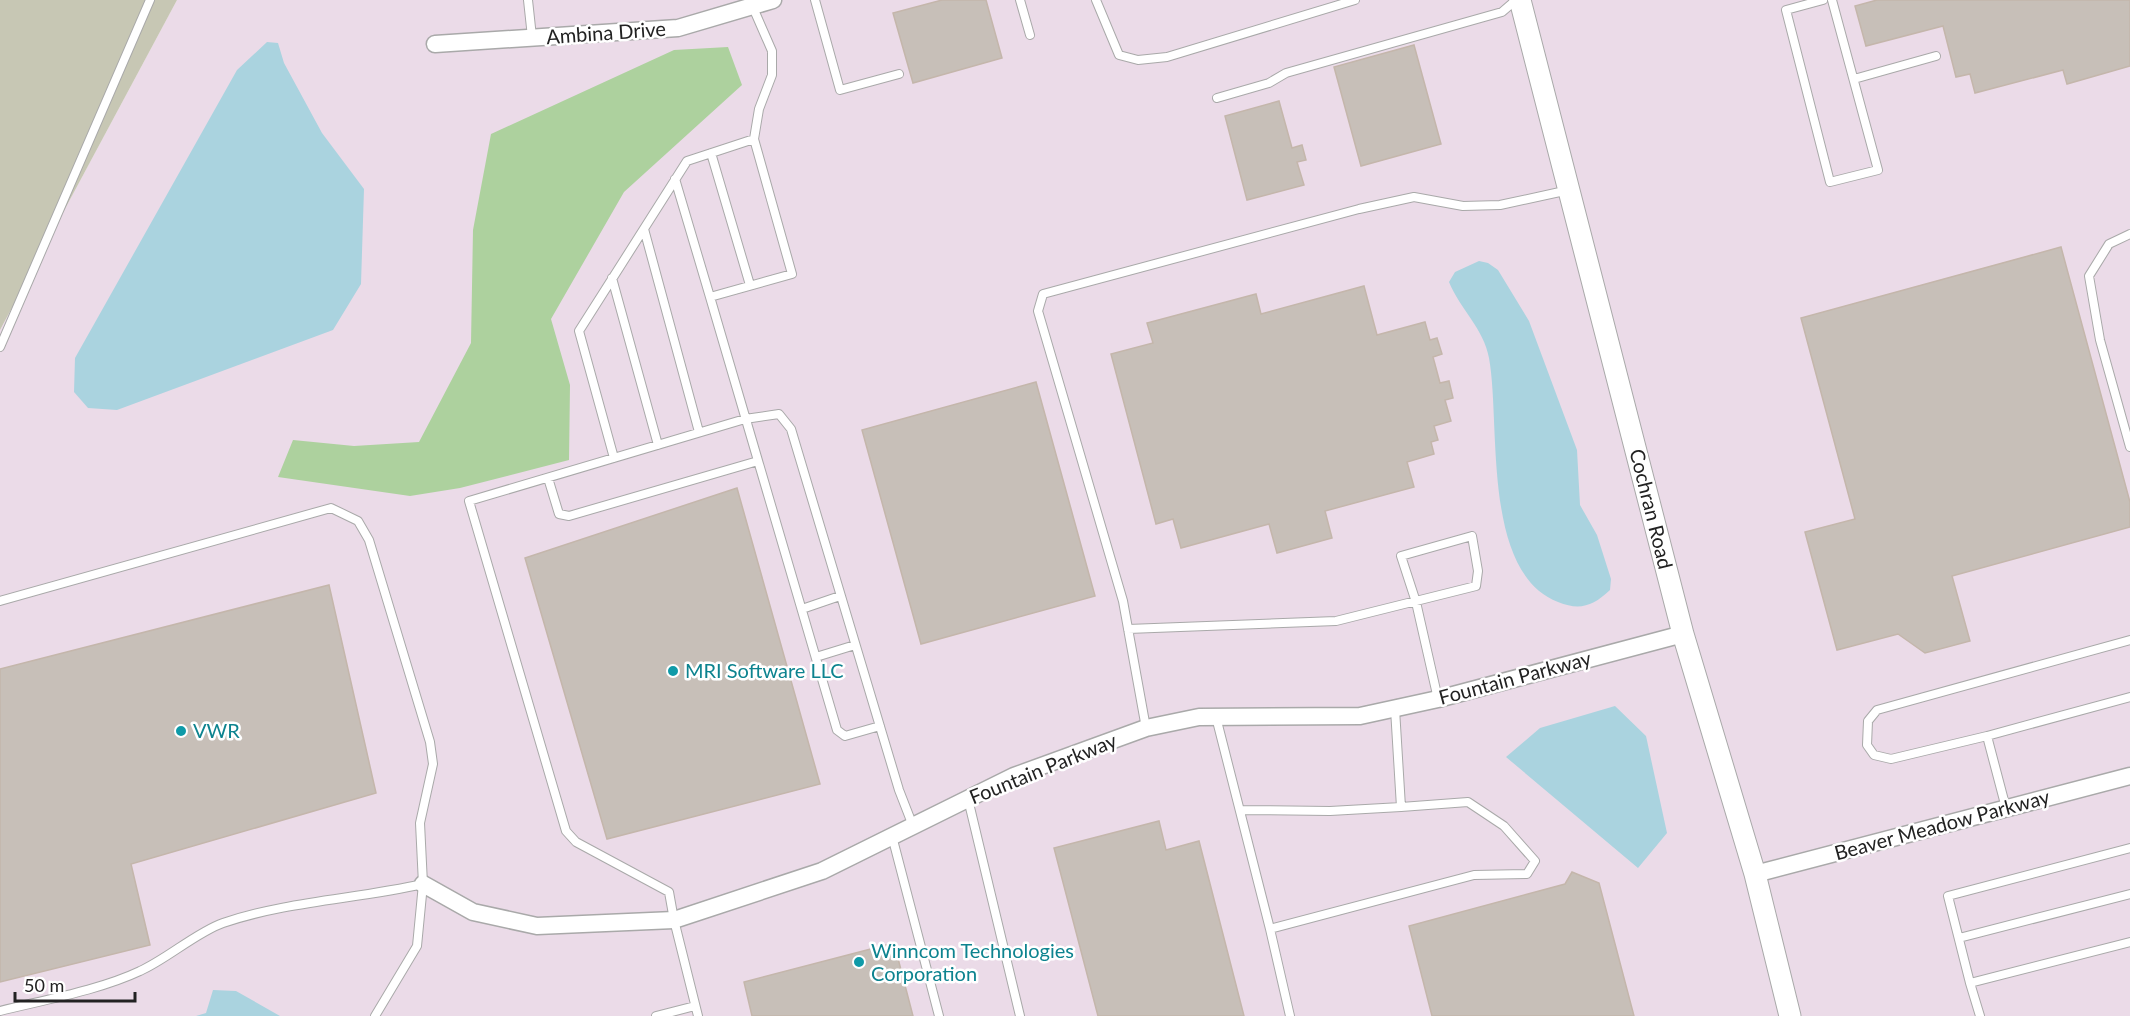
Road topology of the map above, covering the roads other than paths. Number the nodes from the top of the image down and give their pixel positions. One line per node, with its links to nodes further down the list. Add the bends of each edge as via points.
1 (150, 0): 29 (lane)
2 (528, 0): 14 (lane)
3 (773, 0): 12 (street, Ambina Drive)
4 (815, 0): 17 (lane, via 840,90)
5 (1020, 0): 13 (lane)
6 (1096, 0): 7 (lane, via 1119,55 1138,60 1167,57)
7 (1355, 0)
8 (1516, 0): 19 (lane, via 1502,12 1286,73 1269,83)
9 (1520, 0): 23 (street, Cochran Road)
10 (1823, 0): 18 (lane, via 1786,10 1830,182 1878,170)
11 (1832, 0): 18 (lane)
12 (751, 2): 14 (street, Ambina Drive, via 678,28); 20 (lane, via 772,51 772,75 759,109)
13 (1030, 35)
14 (532, 38): 15 (street, Ambina Drive)
15 (435, 44)
16 (1936, 56): 18 (lane)
17 (899, 74)
18 (1854, 79)
19 (1217, 98)
20 (754, 139): 21 (lane); 27 (lane, via 792,274)
21 (711, 153): 22 (lane, via 687,161); 27 (lane)
22 (675, 179): 24 (lane); 28 (lane)
23 (1569, 190): 41 (lane, via 1500,206 1463,206 1414,197 1043,294 1038,311); 42 (street, Cochran Road)
24 (644, 229): 26 (lane); 31 (lane)
25 (2130, 234): 33 (lane, via 2109,244 2089,276 2100,340)
26 (612, 278): 32 (lane); 34 (lane, via 579,331)
27 (750, 285): 28 (lane)
28 (710, 297): 30 (lane)
29 (0, 347)
30 (745, 419): 31 (lane); 35 (lane); 37 (lane, via 778,414 791,429)
31 (699, 432): 32 (lane)
32 (658, 445): 34 (lane)
33 (2130, 447)
34 (614, 458): 36 (lane)
35 (758, 461): 36 (lane, via 570,516 560,514); 40 (lane)
36 (548, 478): 64 (lane, via 469,501 566,831 576,842 669,892)
37 (840, 596): 40 (lane); 44 (lane)
38 (0, 601): 62 (lane, via 331,508 358,521 369,540 430,742 433,764 420,823)
39 (1416, 602): 39 (lane, via 1401,556 1472,536 1478,571 1476,586); 41 (lane, via 1336,621); 47 (lane)
40 (802, 609): 45 (lane)
41 (1128, 629): 51 (lane)
42 (1683, 634): 47 (street, Fountain Parkway); 61 (street, Cochran Road)
43 (2130, 640): 52 (lane, via 1877,710 1865,732 1867,745 1874,754 1891,759)
44 (855, 645): 45 (lane); 50 (lane)
45 (816, 657): 50 (lane, via 837,729 844,736)
46 (2130, 697): 52 (lane)
47 (1438, 699): 48 (street, Fountain Parkway)
48 (1395, 709): 49 (street, Fountain Parkway, via 1360,716); 55 (lane)
49 (1216, 717): 51 (street, Fountain Parkway); 57 (lane)
50 (880, 726): 58 (lane)
51 (1146, 728): 54 (street, Fountain Parkway, via 1014,777)
52 (1987, 736): 56 (lane)
53 (2130, 776): 56 (street, Beaver Meadow Parkway)
54 (968, 799): 58 (street, Fountain Parkway); 75 (lane)
55 (1401, 807): 57 (lane); 65 (lane, via 1468,802 1504,826 1535,861 1527,874 1474,875)
56 (2006, 808): 61 (street, Beaver Meadow Parkway)
57 (1240, 810): 65 (lane)
58 (913, 826): 59 (street, Fountain Parkway)
59 (891, 836): 64 (street, Fountain Parkway, via 822,871); 74 (lane)
60 (2130, 848): 66 (lane, via 1948,896)
61 (1755, 874): 77 (street, Cochran Road)
62 (423, 884): 64 (street, Fountain Parkway, via 473,912 537,926); 70 (lane, via 273,910 220,924 137,973); 71 (lane, via 417,946)
63 (2130, 894): 66 (lane)
64 (674, 920): 69 (lane)
65 (1270, 929): 76 (lane)
66 (1959, 938): 68 (lane)
67 (2130, 942): 68 (lane)
68 (1970, 983): 78 (lane)
69 (695, 1006): 72 (lane); 73 (lane)
70 (0, 1011)
71 (375, 1016)
72 (656, 1016)
73 (698, 1016)
74 (939, 1016)
75 (1020, 1016)
76 (1290, 1016)
77 (1790, 1016)
78 (1980, 1016)

